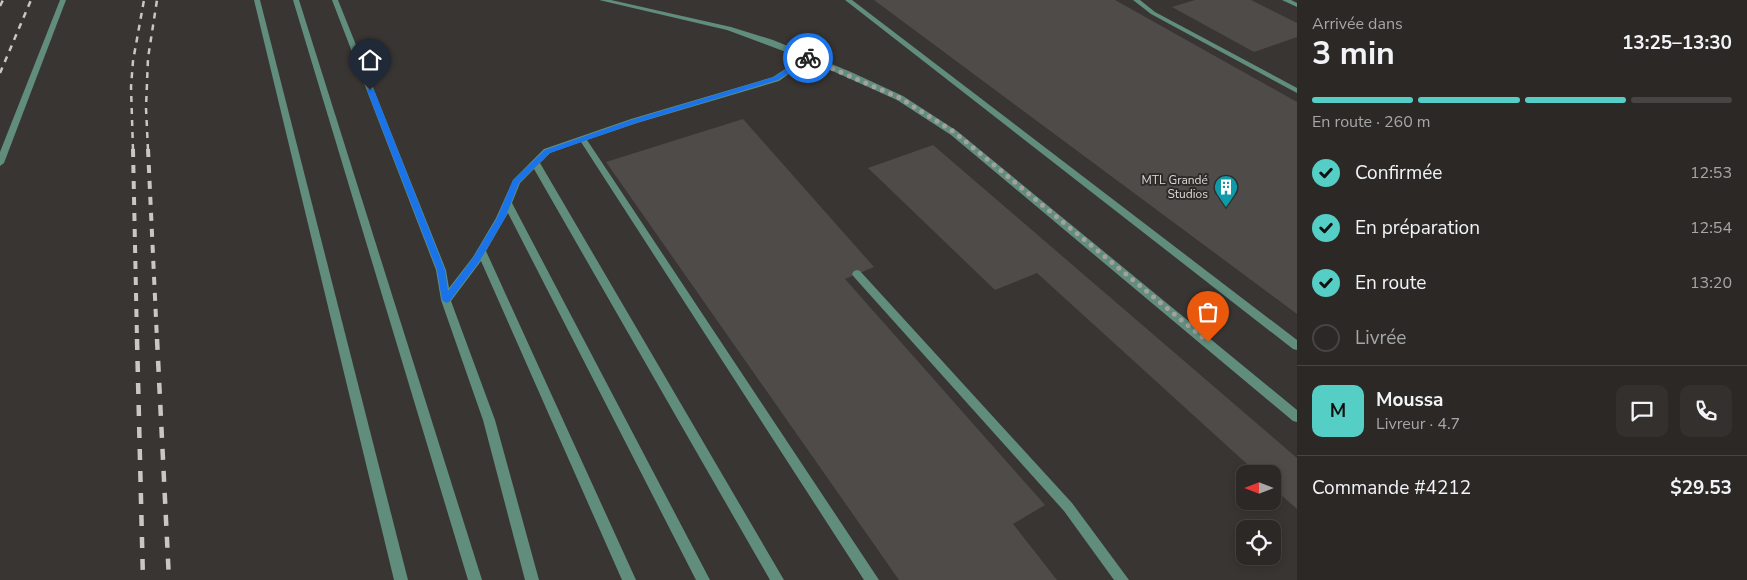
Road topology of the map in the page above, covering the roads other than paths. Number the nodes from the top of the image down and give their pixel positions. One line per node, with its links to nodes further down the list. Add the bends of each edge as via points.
1 (63, 0): 14 (lane)
2 (257, 0): 21 (lane)
3 (296, 0): 22 (lane)
4 (335, 0): 18 (lane, via 441,270)
5 (602, 0): 10 (lane, via 729,28)
6 (848, 0): 19 (lane)
7 (1136, 0): 11 (lane, via 1153,13)
8 (1285, 0): 9 (lane)
9 (1297, 5)
10 (806, 57): 12 (lane, via 776,79); 20 (lane, via 900,98 954,132)
11 (1297, 91)
12 (582, 138): 13 (lane, via 555,147); 27 (lane)
13 (535, 162): 15 (lane, via 516,182); 26 (lane)
14 (0, 163)
15 (507, 203): 16 (lane); 25 (lane)
16 (481, 251): 18 (lane); 24 (lane)
17 (857, 274): 28 (lane, via 1068,507)
18 (446, 300): 23 (lane, via 489,420)
19 (1297, 346)
20 (1297, 417)
21 (401, 580)
22 (475, 580)
23 (532, 580)
24 (629, 580)
25 (703, 580)
26 (777, 580)
27 (872, 580)
28 (1122, 580)

